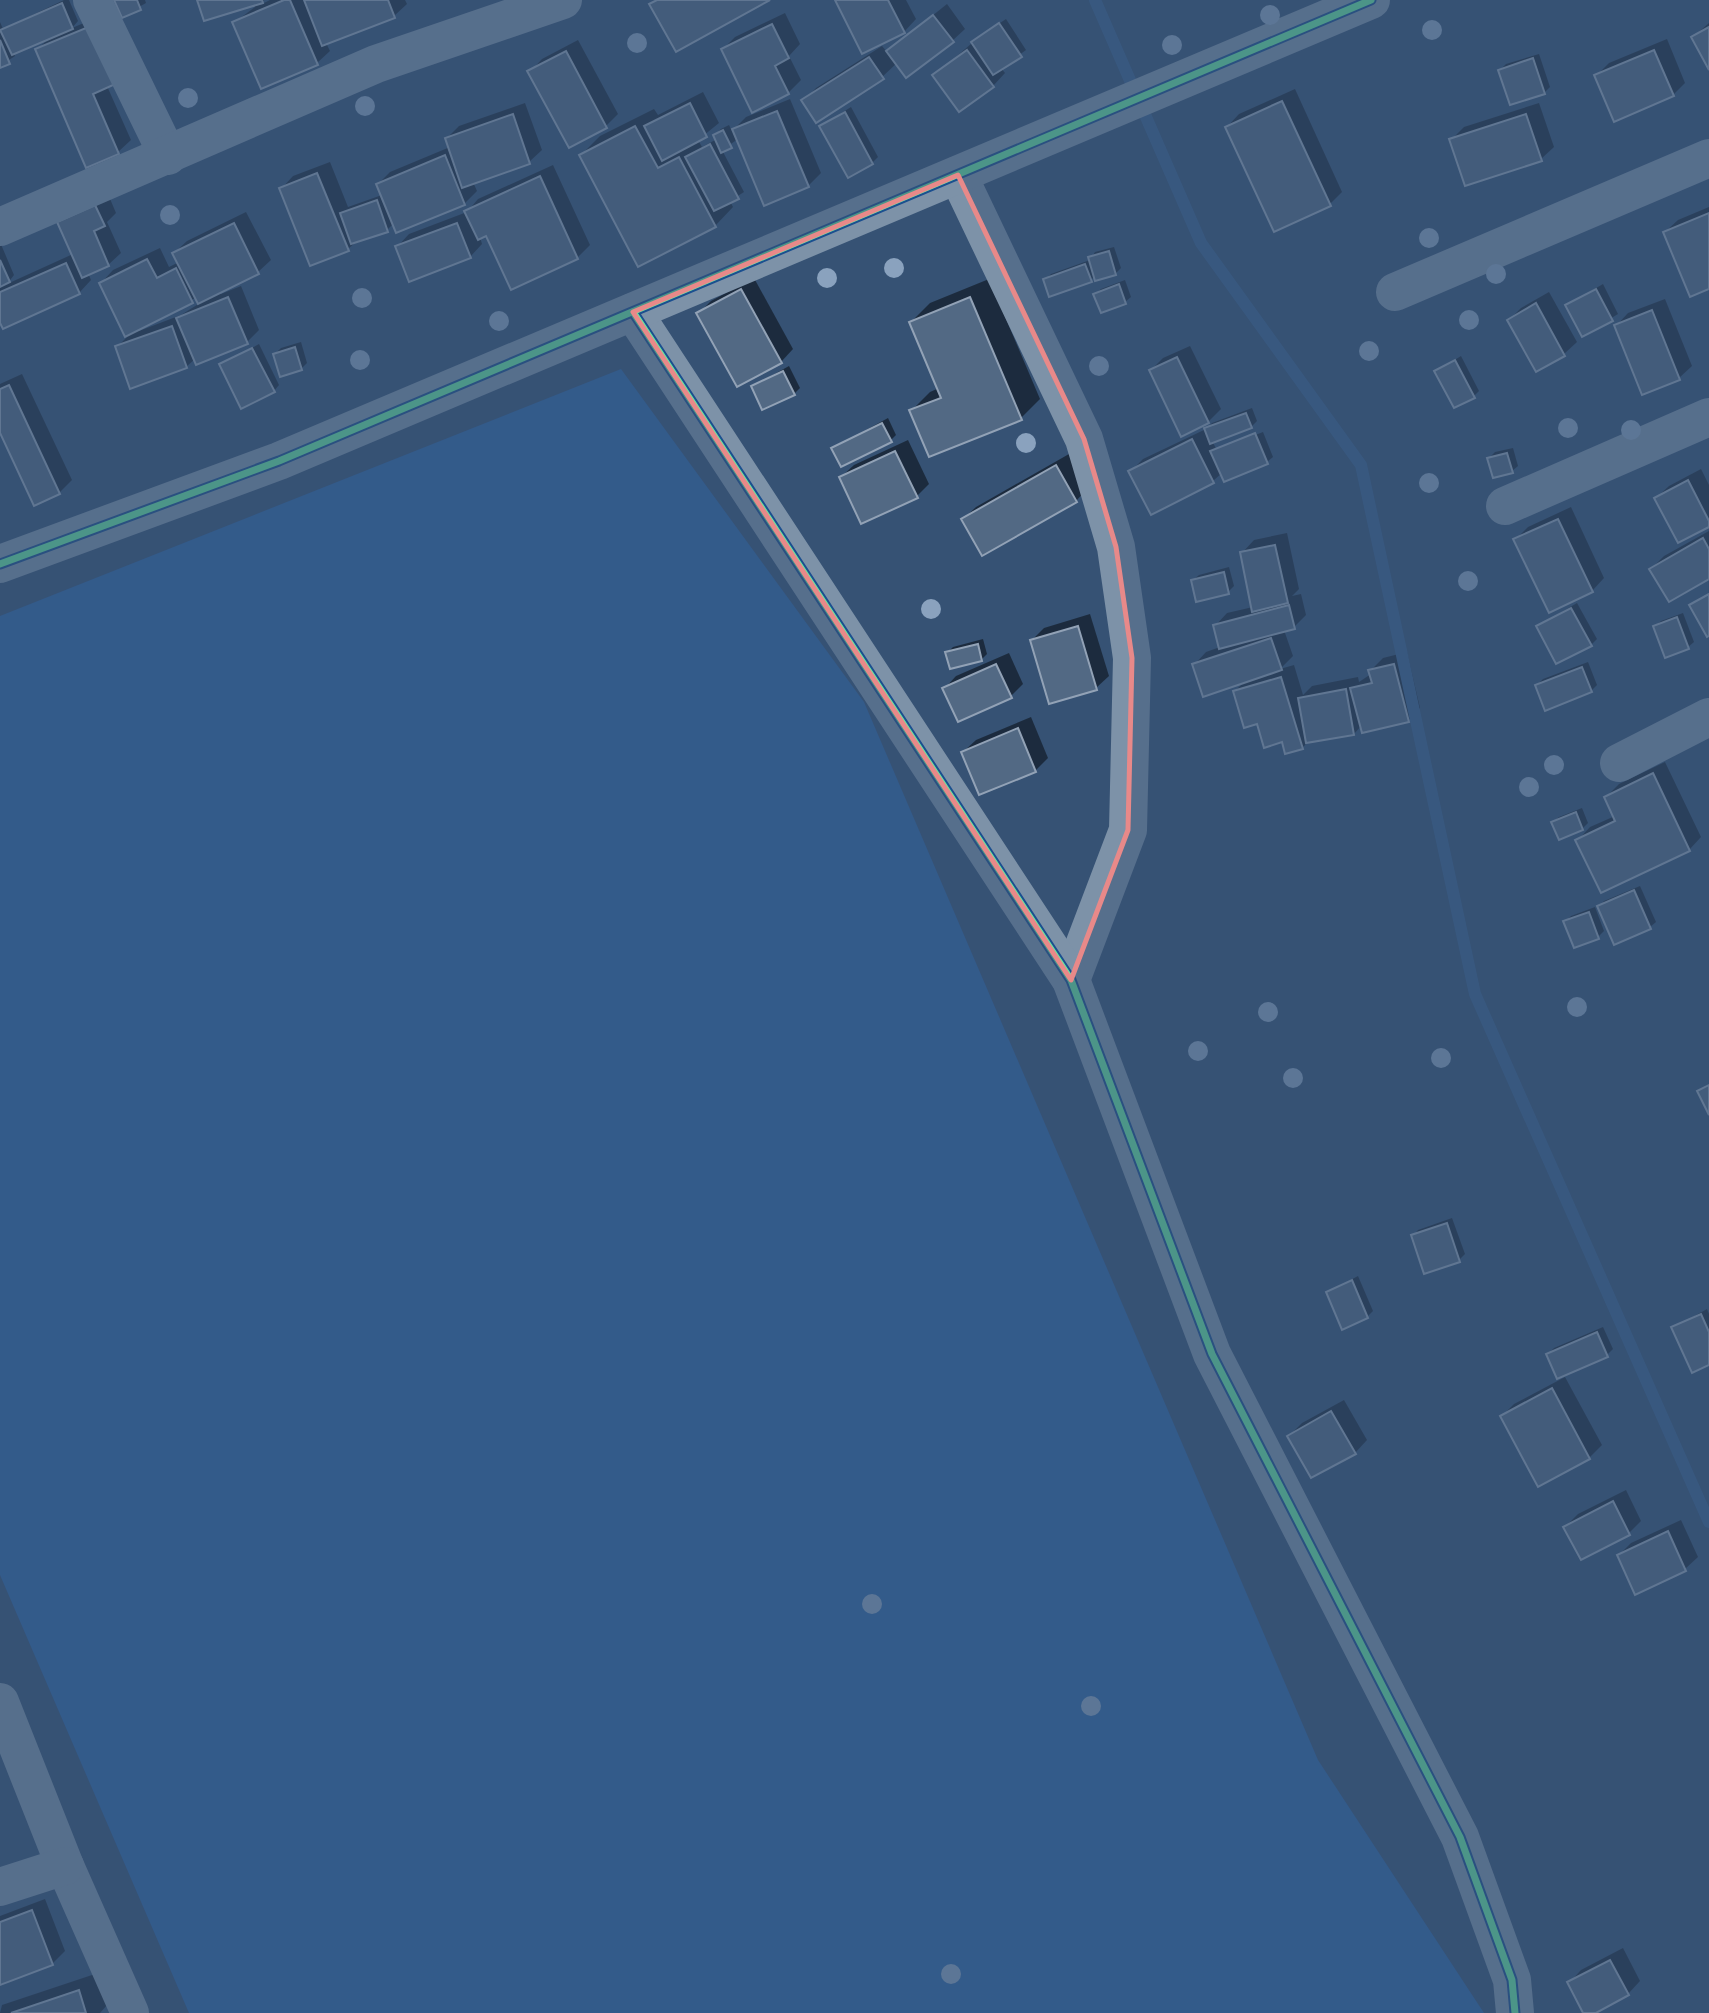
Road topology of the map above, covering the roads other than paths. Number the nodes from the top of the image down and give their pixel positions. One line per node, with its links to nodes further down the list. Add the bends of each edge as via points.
1 (92, 0): 4 (street)
2 (563, 0): 4 (street, via 376,64)
3 (1371, 0): 6 (street)
4 (168, 156): 7 (street)
5 (1709, 158): 8 (street)
6 (958, 175): 9 (street); 15 (street, via 1084,439 1118,559 1132,658 1128,830)
7 (0, 227)
8 (1395, 292)
9 (633, 312): 12 (street, via 279,461); 15 (street)
10 (1709, 417): 11 (street)
11 (1505, 506)
12 (0, 564)
13 (1709, 717): 14 (street)
14 (1619, 763)
15 (1071, 980): 20 (street, via 1212,1354 1460,1837 1512,1980)
16 (0, 1702): 17 (street)
17 (65, 1866): 18 (street); 19 (street)
18 (0, 1887)
19 (130, 2013)
20 (1515, 2013)

